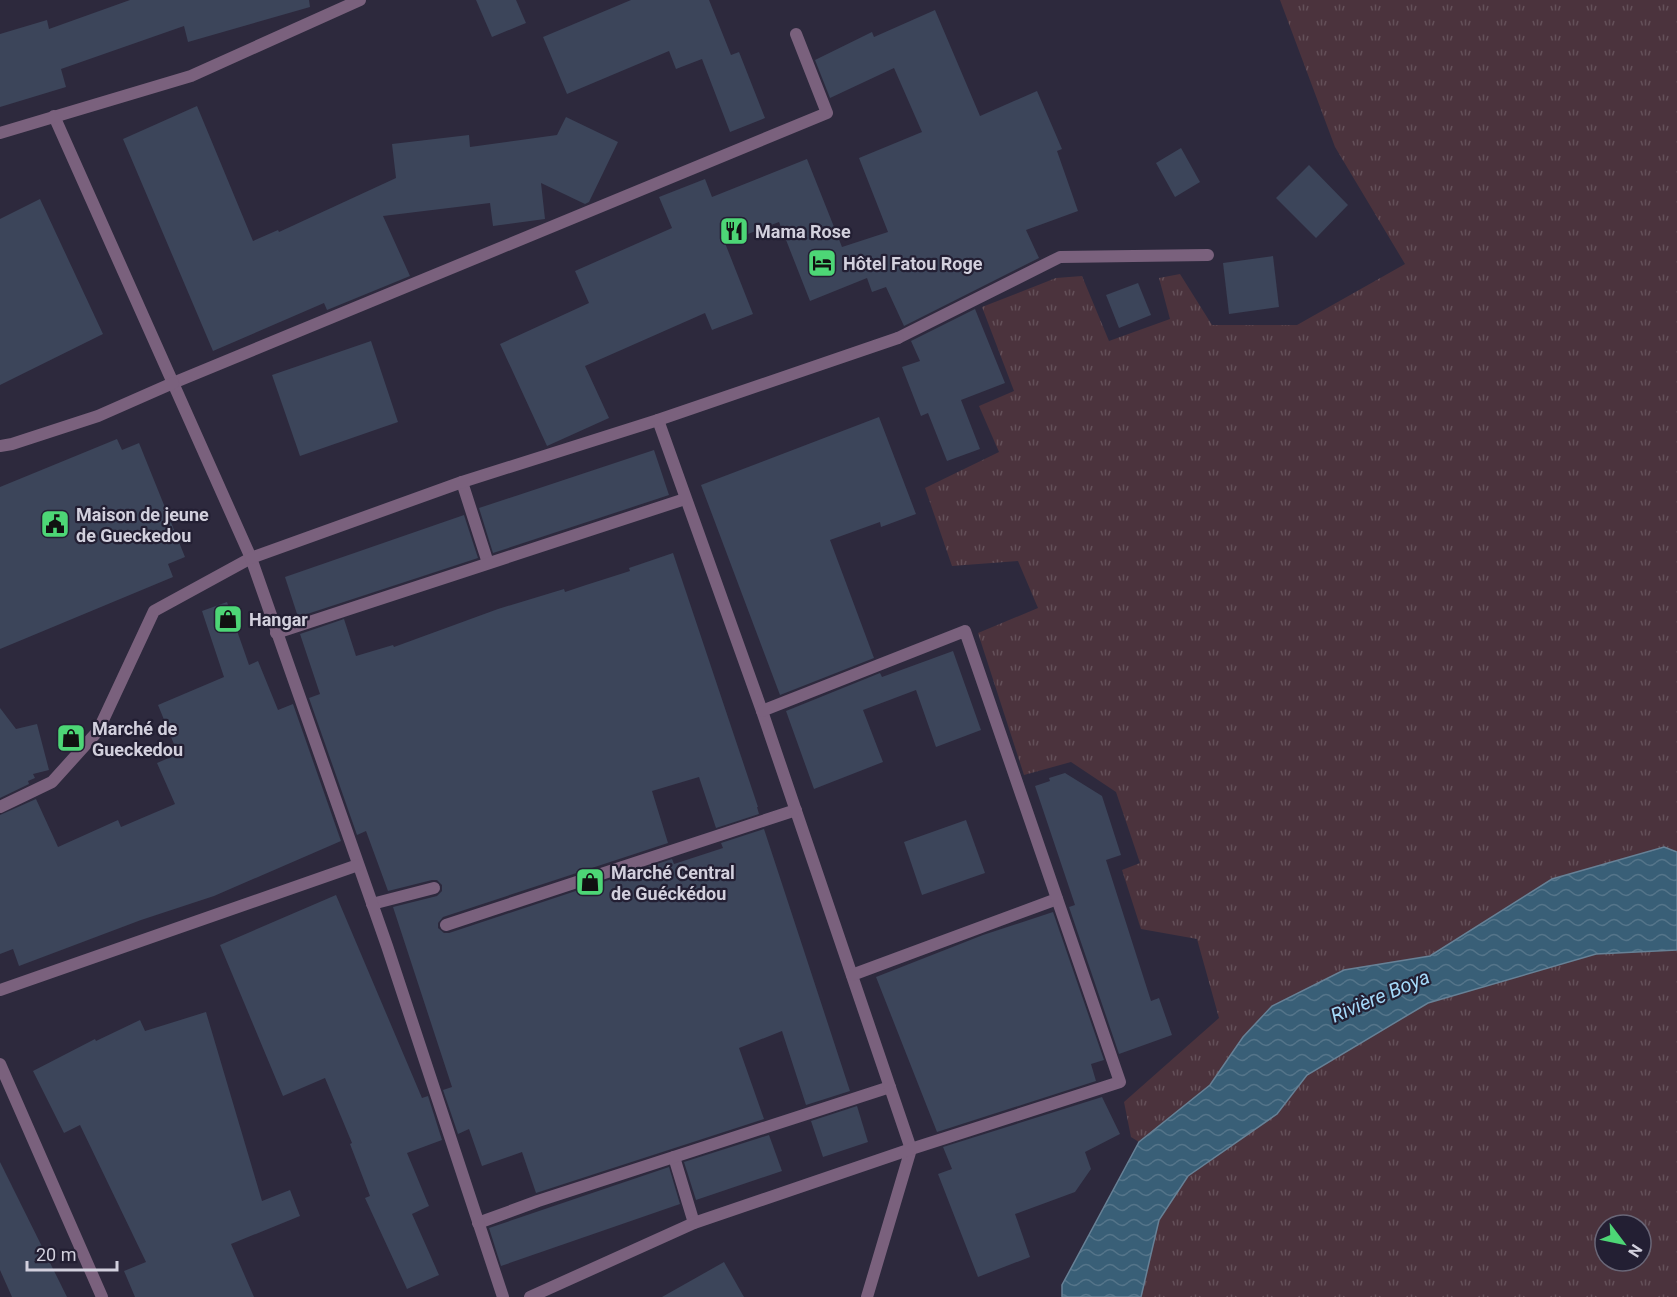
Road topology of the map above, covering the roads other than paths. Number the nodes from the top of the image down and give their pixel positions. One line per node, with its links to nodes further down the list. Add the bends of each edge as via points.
1 (360, 0): 3 (street, via 191,76)
2 (796, 34): 6 (street, via 827,113)
3 (54, 116): 4 (street); 6 (street)
4 (0, 133)
5 (1208, 255): 7 (street, via 1060,257 898,338)
6 (173, 383): 8 (street, via 98,416); 11 (street)
7 (658, 420): 9 (street); 10 (street)
8 (0, 446)
9 (462, 482): 11 (street); 12 (street)
10 (685, 499): 12 (street); 14 (street)
11 (250, 558): 13 (street); 15 (street, via 154,611 98,731 52,782)
12 (488, 563): 13 (street)
13 (276, 633): 17 (street)
14 (762, 711): 16 (street); 19 (street, via 964,631)
15 (0, 807)
16 (796, 810): 21 (street); 22 (street)
17 (358, 865): 20 (street); 23 (street)
18 (434, 888): 20 (street)
19 (1057, 898): 22 (street); 26 (street, via 1120,1082)
20 (372, 904): 28 (street)
21 (446, 925)
22 (852, 975): 25 (street)
23 (0, 990)
24 (0, 1064): 30 (street)
25 (890, 1086): 26 (street); 27 (street)
26 (910, 1149): 29 (street); 33 (street)
27 (674, 1157): 28 (street); 29 (street)
28 (478, 1223): 31 (street)
29 (694, 1223): 32 (street)
30 (102, 1297)
31 (503, 1297)
32 (530, 1297)
33 (867, 1297)

